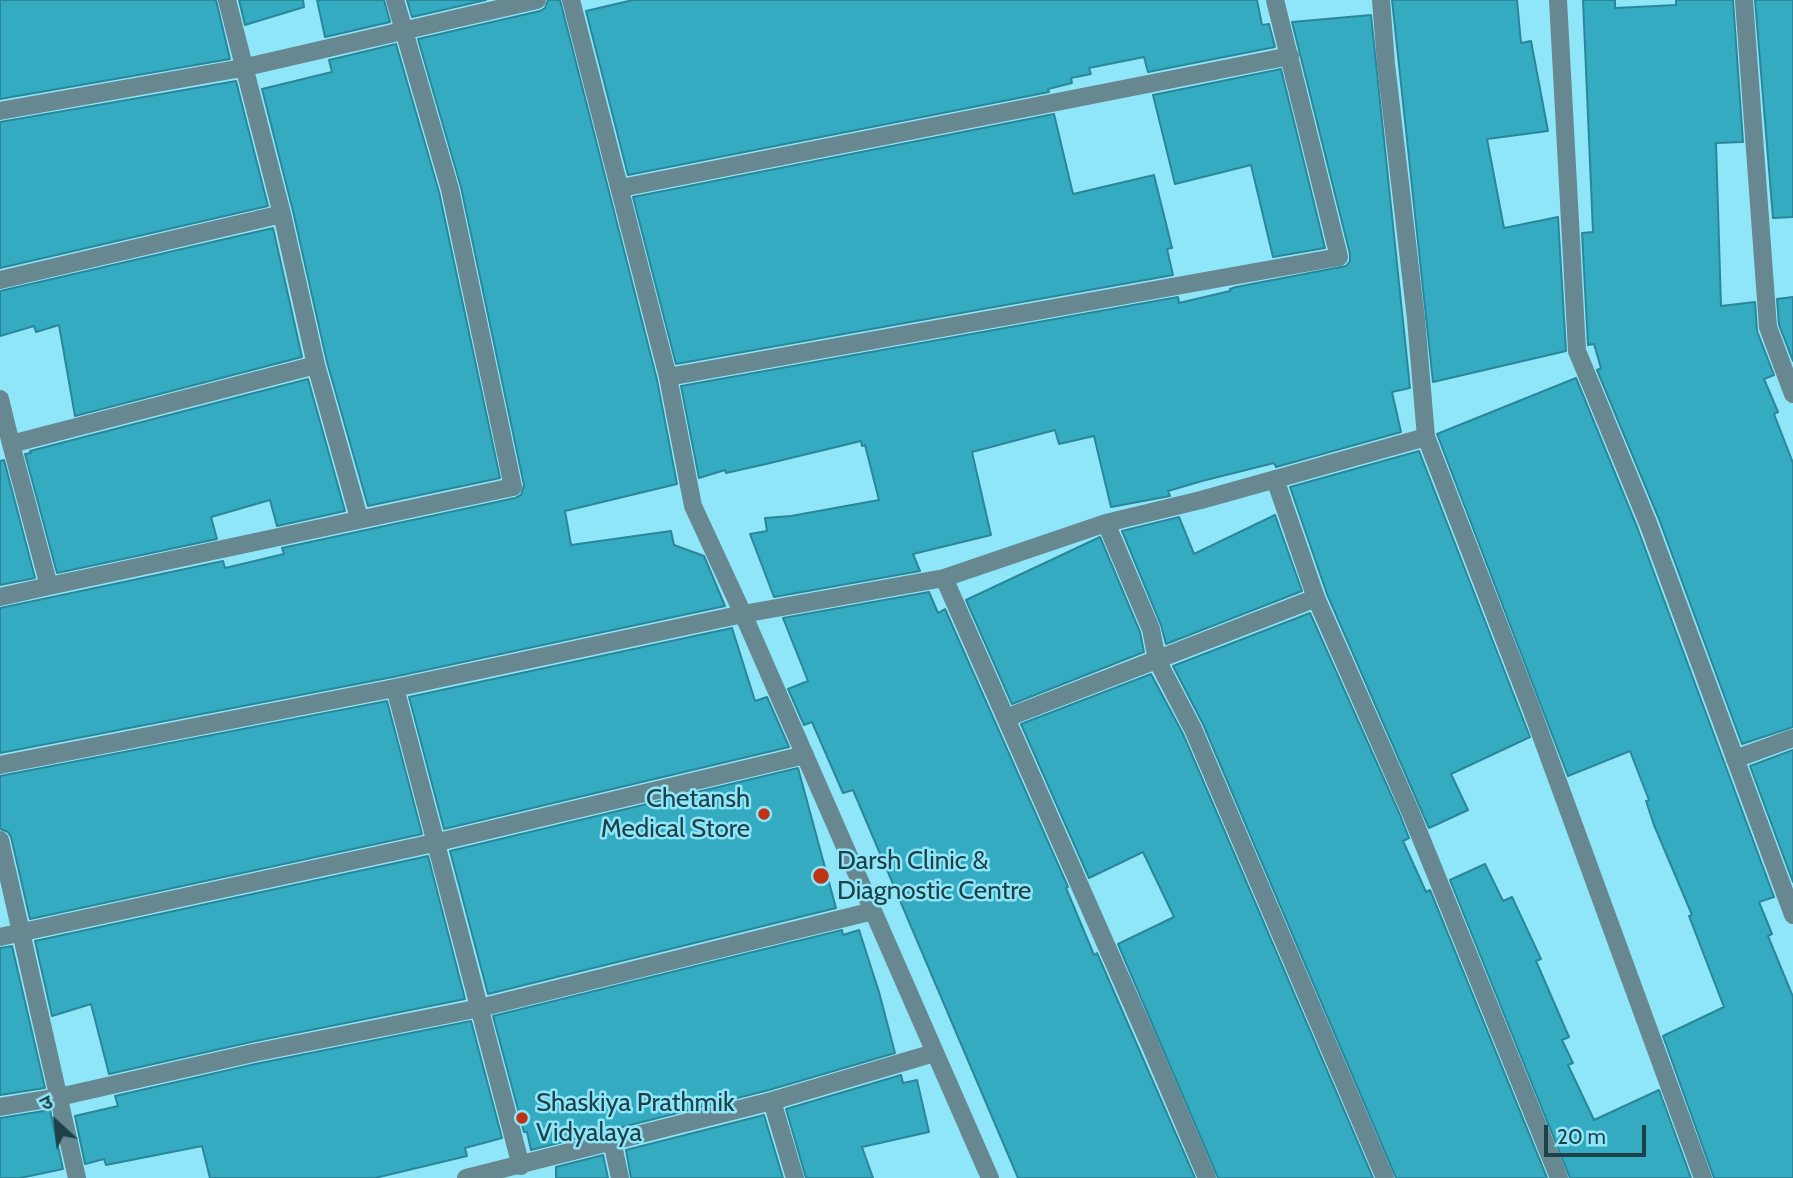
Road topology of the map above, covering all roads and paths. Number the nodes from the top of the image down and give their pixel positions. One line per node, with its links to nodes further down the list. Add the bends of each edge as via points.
1 (226, 0): 11 (street)
2 (395, 0): 9 (street)
3 (537, 0): 9 (street)
4 (571, 0): 13 (street)
5 (1275, 0): 10 (street)
6 (1381, 0): 20 (street)
7 (1558, 0): 35 (street, via 1577,351 1648,523)
8 (1744, 0): 18 (street, via 1768,327)
9 (402, 29): 11 (street); 23 (street, via 450,189 513,487)
10 (1290, 56): 13 (street); 17 (street, via 1339,257)
11 (242, 68): 12 (street); 14 (street)
12 (0, 111)
13 (621, 188): 17 (street)
14 (282, 214): 15 (street); 16 (street)
15 (0, 280)
16 (316, 365): 21 (street); 23 (street)
17 (668, 377): 29 (street, via 693,506)
18 (1793, 394)
19 (0, 399): 21 (street)
20 (1426, 436): 22 (street); 58 (street)
21 (11, 444): 26 (street)
22 (1275, 479): 24 (street); 28 (street)
23 (359, 518): 26 (street)
24 (1106, 523): 25 (street); 30 (street, via 1151,629)
25 (944, 578): 29 (street); 32 (street)
26 (49, 586): 27 (street)
27 (0, 597)
28 (1316, 598): 30 (street); 57 (street)
29 (743, 614): 31 (street); 34 (street)
30 (1157, 660): 32 (street); 56 (street, via 1193,729)
31 (395, 688): 36 (street); 38 (street)
32 (1006, 718): 55 (street)
33 (1793, 738): 35 (street)
34 (805, 755): 38 (street); 39 (street)
35 (1735, 759): 40 (street)
36 (0, 765)
37 (0, 840): 41 (street)
38 (435, 843): 41 (street); 43 (street)
39 (873, 911): 43 (street); 44 (street)
40 (1793, 915)
41 (19, 933): 42 (street); 45 (street)
42 (0, 937)
43 (480, 1008): 45 (street); 49 (street)
44 (934, 1053): 46 (street); 54 (street)
45 (59, 1097): 47 (street); 50 (street)
46 (772, 1101): 48 (street); 53 (street)
47 (0, 1107)
48 (612, 1141): 49 (street); 52 (street)
49 (521, 1166): 51 (street)
50 (77, 1178)
51 (466, 1178)
52 (620, 1178)
53 (795, 1178)
54 (990, 1178)
55 (1207, 1178)
56 (1385, 1178)
57 (1559, 1178)
58 (1703, 1178)

